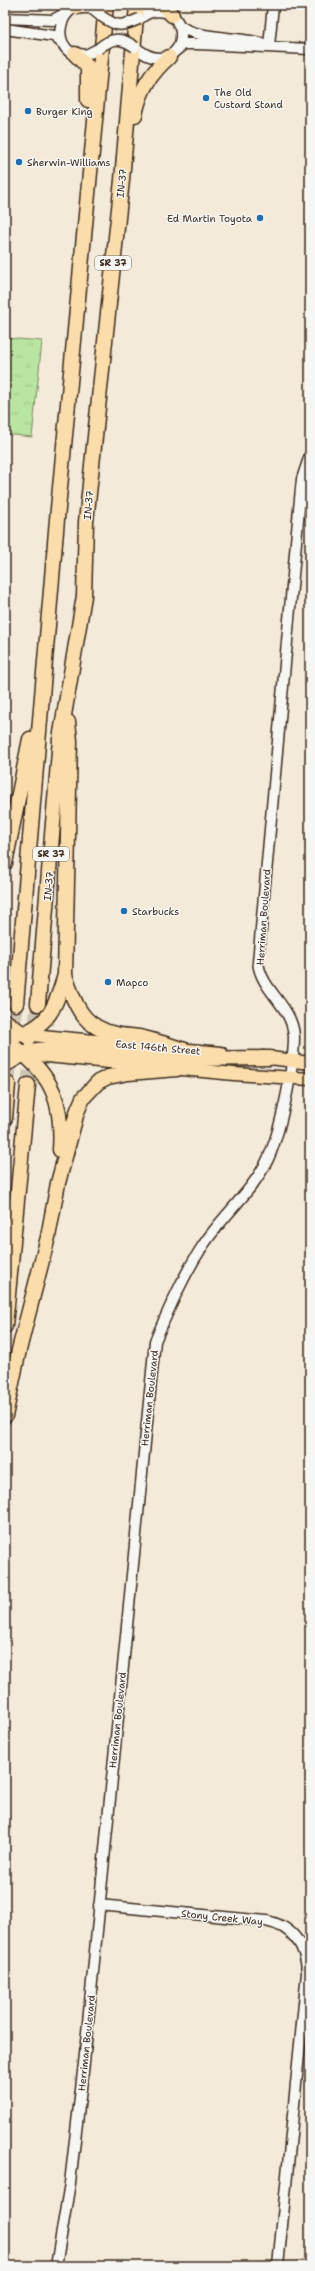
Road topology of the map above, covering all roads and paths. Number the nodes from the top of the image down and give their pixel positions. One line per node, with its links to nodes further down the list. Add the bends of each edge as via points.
1 (137, 5): 13 (highway, IN-37 / SR 37)
2 (273, 5): 9 (street)
3 (75, 8): 4 (street); 6 (street, via 53,20); 8 (street, via 61,25)
4 (104, 10): 5 (street, bridge, via 115,25 122,25 156,11); 14 (highway, SR 37)
5 (171, 14): 9 (street, via 189,32 257,40); 12 (street, via 180,42)
6 (5, 18)
7 (5, 29): 8 (street, via 54,36)
8 (62, 43): 11 (street, via 68,51)
9 (269, 46): 10 (street); 12 (street, via 256,48 184,44)
10 (310, 49)
11 (75, 54): 12 (street, bridge, via 89,54 107,41 116,38 123,39 152,59 161,60); 14 (highway, via 88,67 89,89 82,181)
12 (171, 55): 13 (highway, via 149,78 139,97)
13 (122, 180): 17 (highway, IN-37 / SR 37, via 87,506 84,596)
14 (85, 230): 16 (highway, SR 37)
15 (310, 455): 32 (street, Herriman Boulevard, via 302,479 299,508 258,962 262,979 287,1012 292,1023 294,1036)
16 (41, 698): 18 (highway, via 33,725); 20 (highway, SR 37)
17 (67, 704): 19 (highway, via 70,741); 21 (highway, IN-37 / SR 37, via 60,739)
18 (5, 863)
19 (65, 975): 24 (highway, via 53,1010 35,1029); 27 (highway, via 79,1011 97,1027 115,1034 143,1038)
20 (16, 1004)
21 (38, 1004)
22 (5, 1021): 24 (highway)
23 (5, 1033): 24 (main road, East 146th Street)
24 (24, 1035): 25 (highway); 27 (main road, East 146th Street); 29 (highway)
25 (5, 1039)
26 (5, 1042): 30 (highway)
27 (185, 1050): 31 (main road, East 146th Street)
28 (5, 1052): 30 (main road)
29 (49, 1053): 30 (highway); 31 (highway, via 57,1048 186,1059); 35 (main road, East 146th Street)
30 (23, 1054): 34 (highway); 41 (highway, via 42,1072 57,1100 61,1130)
31 (270, 1058): 32 (main road, East 146th Street)
32 (291, 1060): 33 (main road, East 146th Street); 36 (street, Herriman Boulevard)
33 (310, 1063)
34 (5, 1065)
35 (177, 1069): 36 (main road, East 146th Street); 41 (highway, via 128,1073 98,1082 83,1098 77,1112)
36 (289, 1076): 37 (main road, East 146th Street); 44 (street, Herriman Boulevard, via 277,1136 266,1164 201,1248 186,1272 155,1341)
37 (310, 1079)
38 (8, 1084): 40 (highway)
39 (28, 1085): 42 (highway)
40 (5, 1118)
41 (58, 1183): 43 (highway, via 48,1237)
42 (5, 1326)
43 (5, 1416)
44 (99, 1905): 45 (street, Herriman Boulevard, via 76,2134); 46 (street, Stony Creek Way, via 266,1921 285,1928 300,1943 306,1957 307,1973)
45 (56, 2266)
46 (278, 2266)

